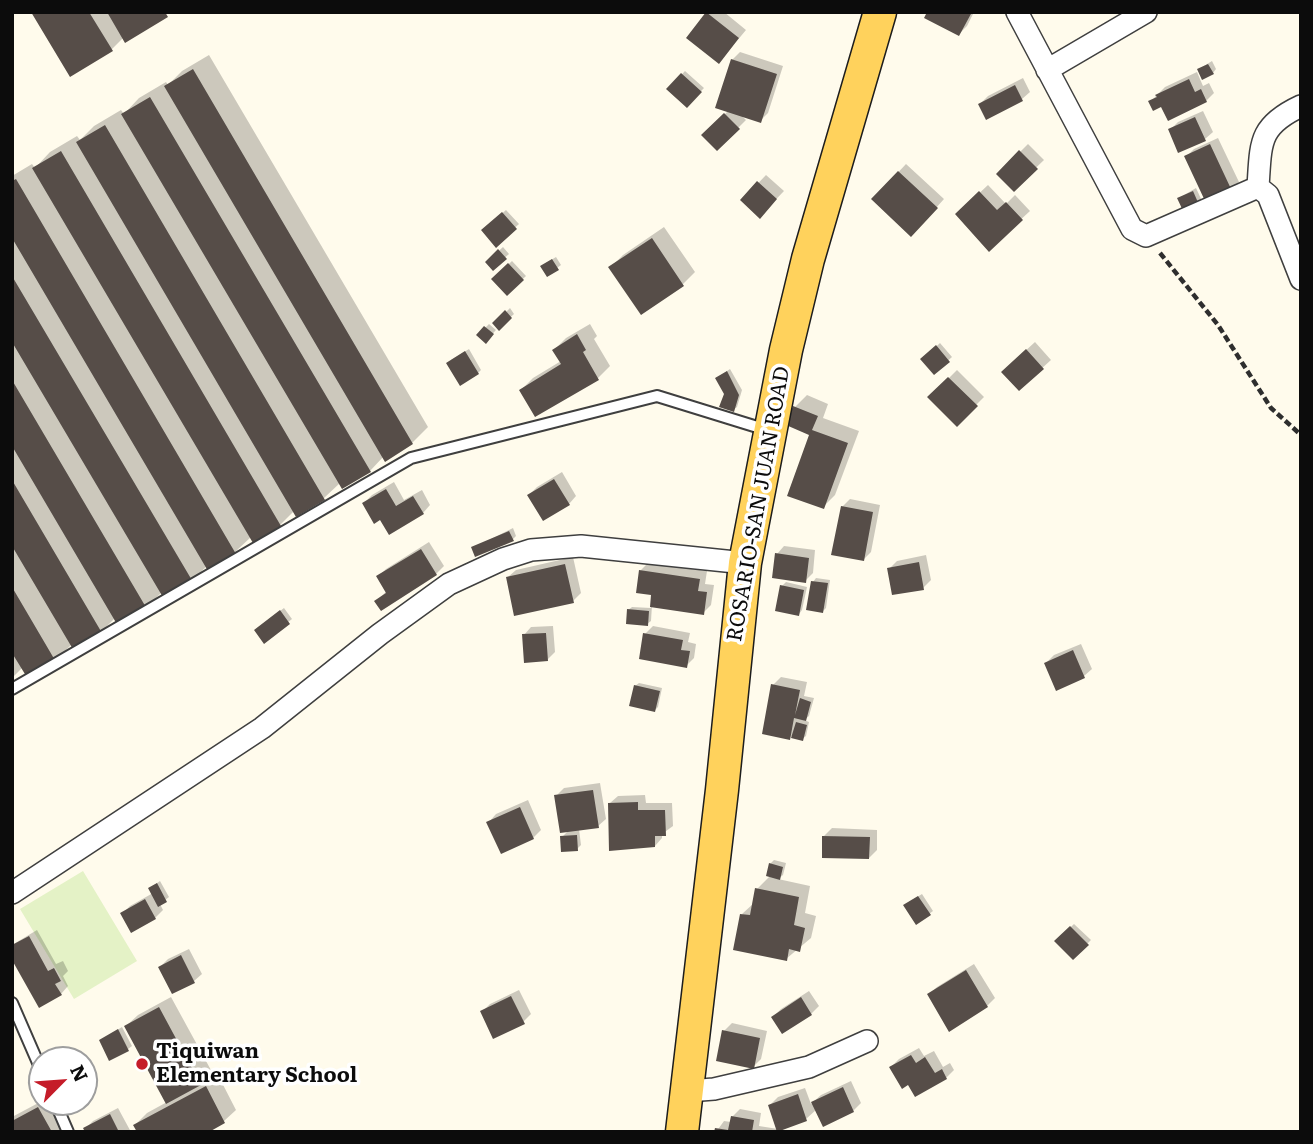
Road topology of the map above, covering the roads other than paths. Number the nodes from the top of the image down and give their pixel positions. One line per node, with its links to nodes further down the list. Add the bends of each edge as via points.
1 (880, 12): 8 (main road, ROSARIO-SAN JUAN ROAD, via 808,259)
2 (1017, 12): 4 (street)
3 (1146, 12): 4 (street)
4 (1047, 69): 6 (street, via 1132,229 1146,236)
5 (1301, 106): 6 (street, via 1278,117 1265,133)
6 (1258, 187): 7 (street, via 1268,195)
7 (1301, 279)
8 (769, 431): 9 (main road, ROSARIO-SAN JUAN ROAD); 10 (lane, via 657,396 411,458)
9 (745, 563): 11 (street, via 581,546 531,550 503,559 449,584 262,728); 15 (main road, ROSARIO-SAN JUAN ROAD)
10 (12, 689)
11 (12, 893)
12 (12, 1003): 14 (lane)
13 (867, 1041): 15 (street, via 809,1067)
14 (31, 1046)
15 (688, 1091): 16 (main road, ROSARIO-SAN JUAN ROAD)
16 (682, 1132)

